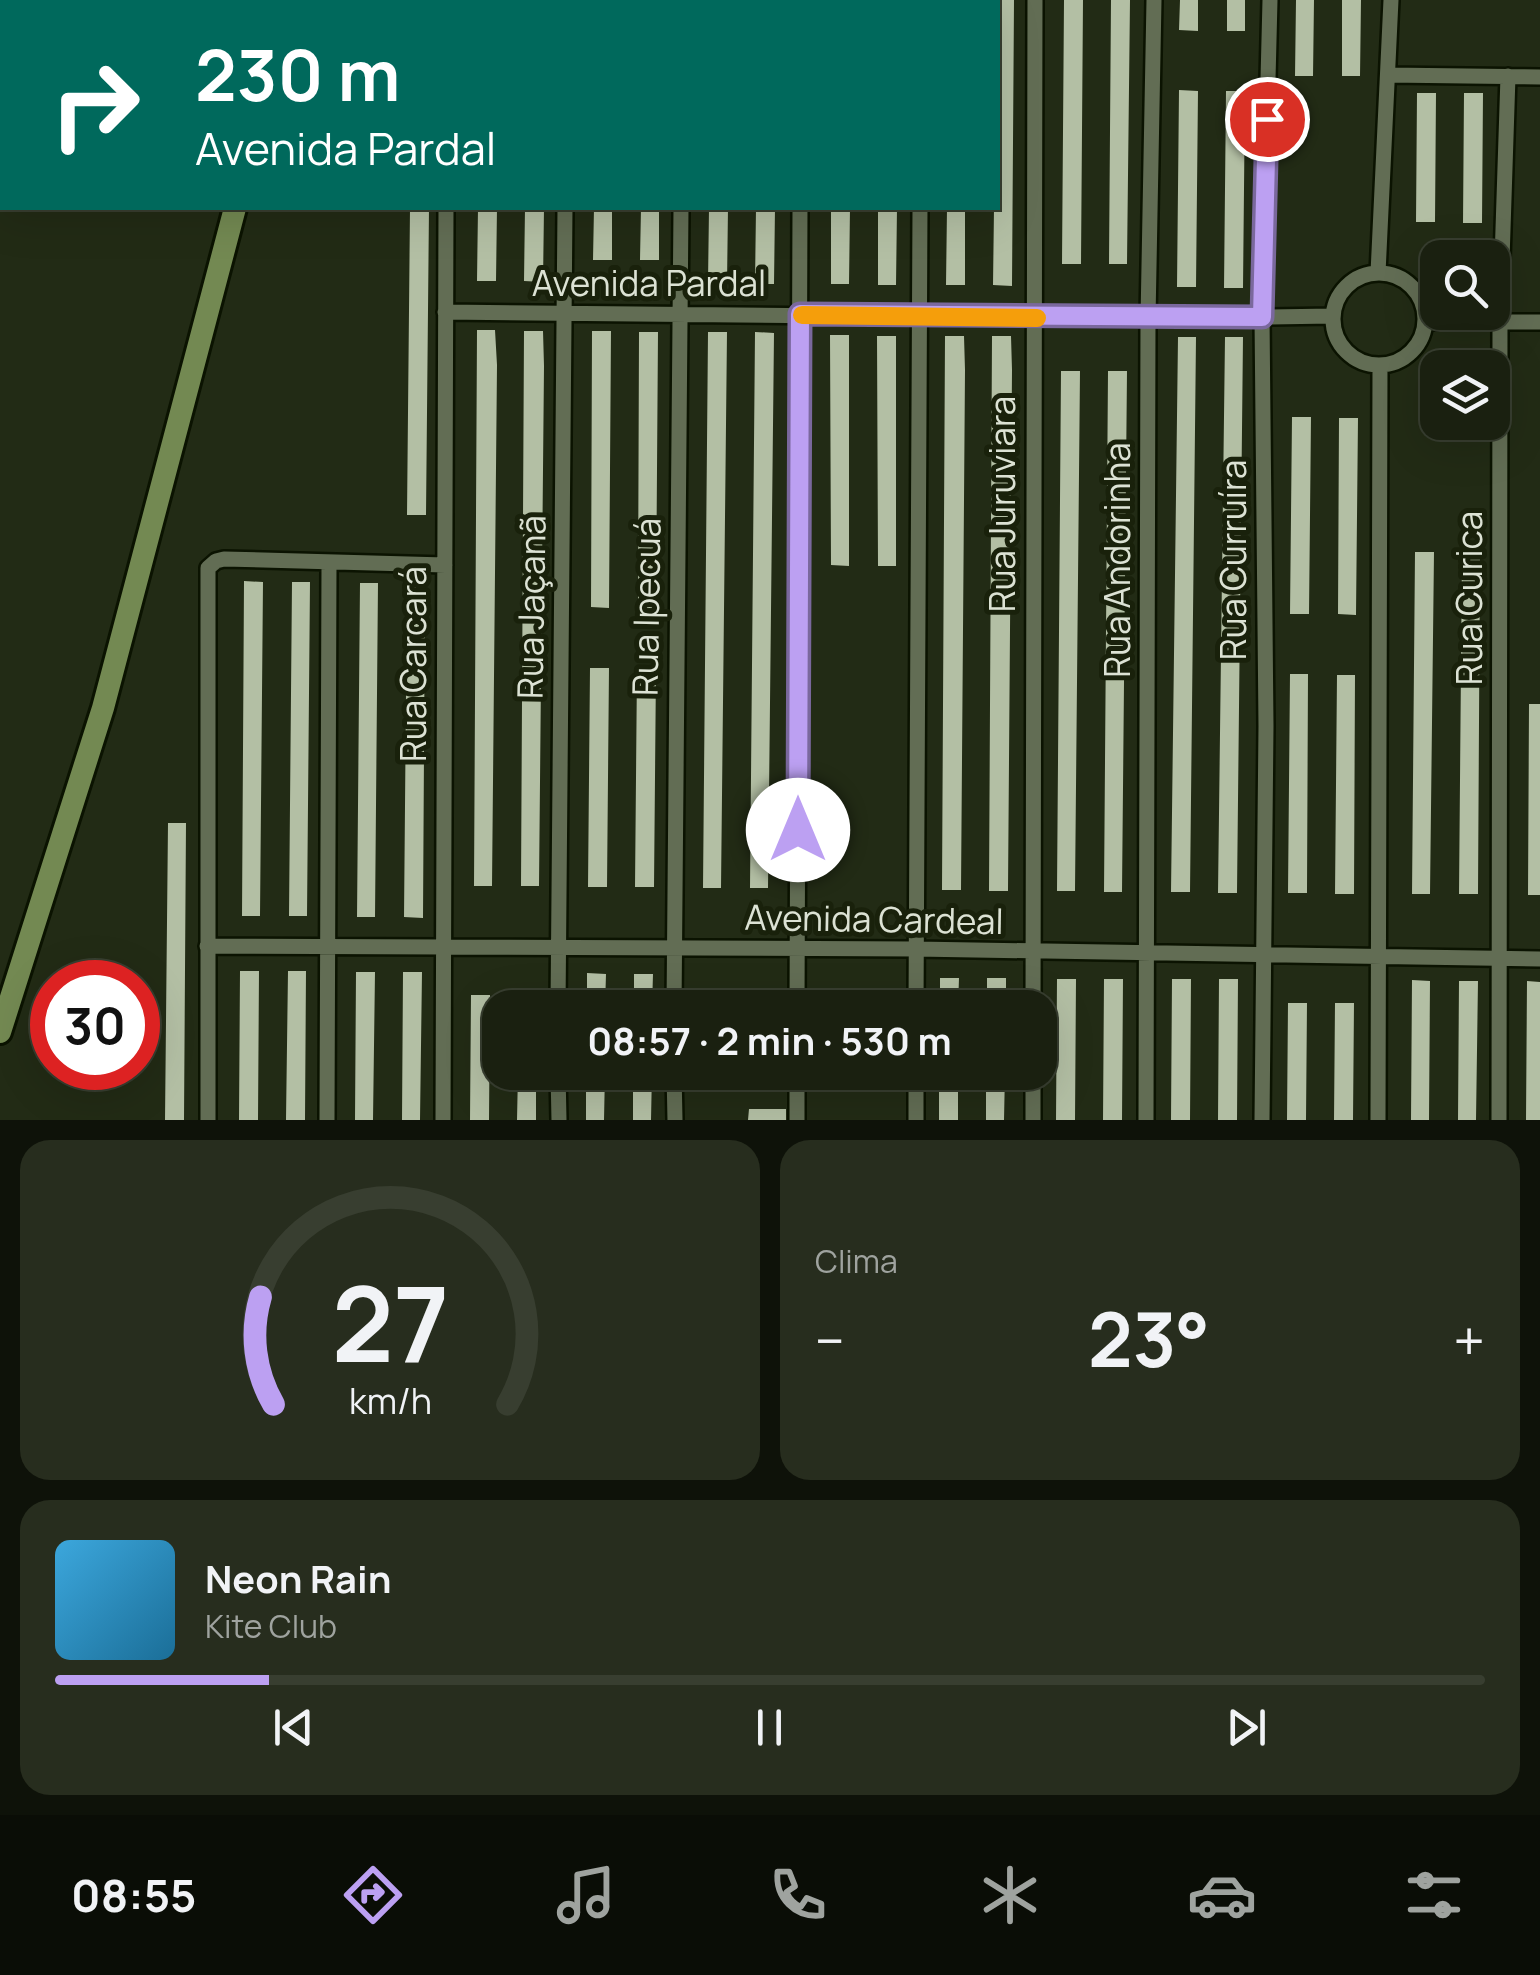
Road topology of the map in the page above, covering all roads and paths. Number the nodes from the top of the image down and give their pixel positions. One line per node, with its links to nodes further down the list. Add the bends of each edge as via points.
1 (1034, 0): 24 (street, Rua Juruviara)
2 (1154, 0): 25 (street, Rua Andorinha)
3 (1270, 0): 22 (street, Rua Curruíra)
4 (1391, 0): 5 (street)
5 (1388, 76): 6 (street); 15 (street)
6 (1508, 76): 7 (street); 14 (street, Rua Curica)
7 (1540, 77)
8 (234, 210): 51 (main road, via 104,708)
9 (446, 210): 17 (street, Rua Carcará)
10 (565, 210): 18 (street, Rua Jaçanã)
11 (681, 210): 19 (street, Rua Ipecuá)
12 (800, 210): 20 (street)
13 (920, 210): 23 (street)
14 (1503, 240)
15 (1378, 273): 16 (street, via 1393,275 1417,293); 21 (street, via 1350,282)
16 (1420, 304)
17 (445, 312): 18 (street, Avenida Pardal); 32 (street, Rua Carcará)
18 (566, 314): 19 (street, Avenida Pardal); 36 (street, Rua Jaçanã)
19 (681, 314): 20 (street, Avenida Pardal); 37 (street, Rua Ipecuá)
20 (800, 314): 23 (street, Avenida Pardal); 38 (street)
21 (1332, 316): 22 (street, Avenida Pardal); 30 (street, via 1347,354)
22 (1262, 317): 25 (street, Avenida Pardal); 41 (street, Rua Curruíra)
23 (920, 318): 24 (street, Avenida Pardal); 39 (street)
24 (1033, 318): 25 (street, Avenida Pardal); 40 (street, Rua Juruviara)
25 (1148, 319): 42 (street, Rua Andorinha)
26 (1510, 321): 27 (street)
27 (1540, 322)
28 (1422, 330): 30 (street, via 1416,348)
29 (1500, 330): 44 (street, Rua Curica)
30 (1380, 366): 43 (street)
31 (329, 564): 32 (street); 33 (street); 34 (street, via 224,559 206,577)
32 (445, 565): 35 (street, Rua Carcará)
33 (325, 944): 34 (street, Avenida Cardeal); 35 (street, Avenida Cardeal); 58 (street)
34 (207, 946): 57 (street)
35 (442, 946): 36 (street, Avenida Cardeal); 59 (street, Rua Carcará)
36 (558, 947): 37 (street, Avenida Cardeal); 46 (street, Rua Jaçanã)
37 (673, 948): 38 (street, Avenida Cardeal); 47 (street, Rua Ipecuá)
38 (797, 949): 39 (street, Avenida Cardeal); 48 (street)
39 (916, 949): 40 (street, Avenida Cardeal); 49 (street)
40 (1033, 953): 42 (street, Avenida Cardeal); 50 (street, Rua Juruviara)
41 (1263, 953): 42 (street, Avenida Cardeal); 43 (street, Avenida Cardeal); 66 (street, Rua Curruíra)
42 (1147, 954): 65 (street, Rua Andorinha)
43 (1379, 957): 44 (street, Avenida Cardeal); 67 (street)
44 (1500, 958): 45 (street, Avenida Cardeal); 68 (street, Rua Curica)
45 (1540, 958)
46 (558, 990)
47 (674, 990)
48 (797, 990)
49 (916, 990)
50 (1033, 990)
51 (0, 1032)
52 (558, 1090): 60 (street)
53 (674, 1090): 61 (street)
54 (797, 1090): 62 (street)
55 (916, 1090): 63 (street)
56 (1033, 1090): 64 (street)
57 (208, 1120)
58 (327, 1120)
59 (443, 1120)
60 (559, 1120)
61 (675, 1120)
62 (797, 1120)
63 (916, 1120)
64 (1033, 1120)
65 (1146, 1120)
66 (1262, 1120)
67 (1378, 1120)
68 (1499, 1120)

